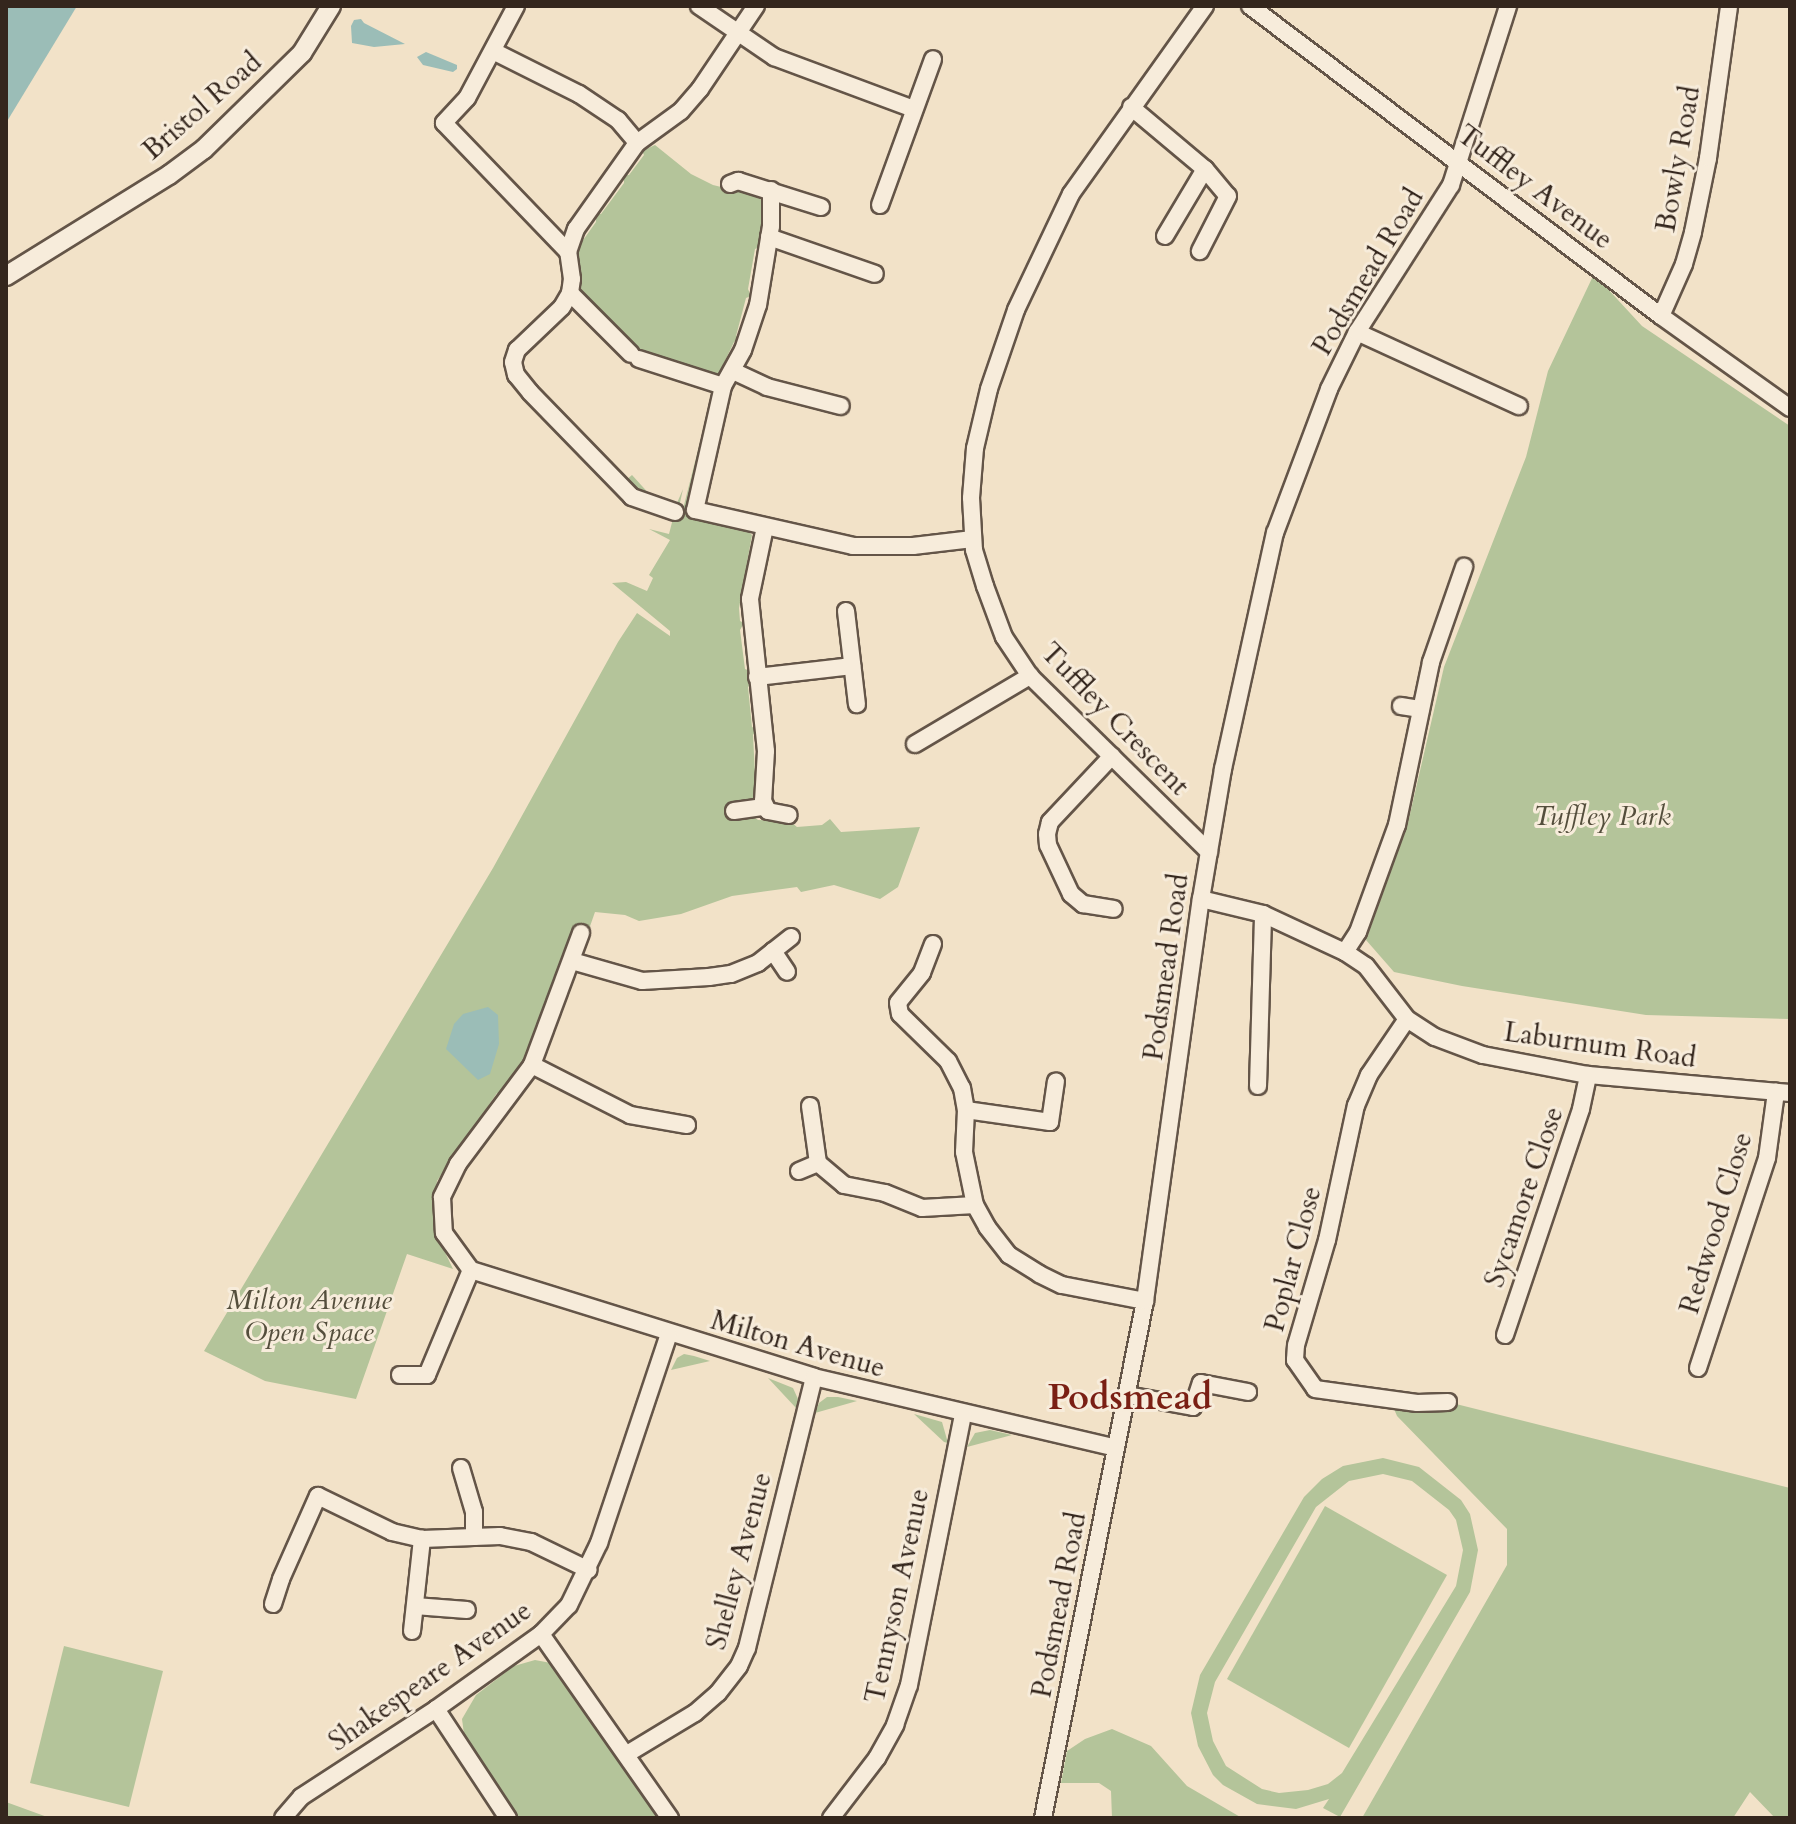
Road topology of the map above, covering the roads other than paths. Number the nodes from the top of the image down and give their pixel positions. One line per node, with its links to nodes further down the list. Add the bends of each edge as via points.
1 (331, 6): 26 (street, Bristol Road, via 302,53 204,149)
2 (516, 6): 10 (street)
3 (699, 6): 9 (street)
4 (756, 6): 9 (street)
5 (1205, 6): 12 (street, Tuffley Crescent)
6 (1250, 6): 15 (street, Tuffley Avenue)
7 (1508, 6): 15 (street, Podsmead Road)
8 (1729, 6): 28 (street, Bowly Road, via 1693,232)
9 (737, 34): 13 (street, via 801,69); 14 (street, via 681,111)
10 (493, 51): 14 (street, via 579,94 618,120); 24 (street, via 467,98 444,123)
11 (933, 59): 13 (street)
12 (1131, 107): 16 (street); 37 (street, Tuffley Crescent, via 1071,194 1016,310 975,448)
13 (914, 109): 19 (street)
14 (637, 143): 24 (street, via 576,229)
15 (1459, 164): 28 (street, Tuffley Avenue); 29 (street, Podsmead Road, via 1451,185)
16 (1205, 169): 21 (street); 23 (street, via 1228,196)
17 (730, 184): 18 (street, via 738,181)
18 (771, 190): 20 (street); 22 (street)
19 (880, 205)
20 (821, 207)
21 (1165, 236)
22 (769, 237): 25 (street); 30 (street, via 754,319)
23 (1200, 251)
24 (568, 252): 27 (street)
25 (875, 274)
26 (6, 276)
27 (570, 293): 31 (street, via 635,356); 35 (street, via 517,350 516,375 632,497)
28 (1661, 316): 34 (street, Tuffley Avenue)
29 (1357, 332): 33 (street); 51 (street, Podsmead Road, via 1329,389 1275,533)
30 (733, 371): 31 (street); 32 (street, via 767,387)
31 (723, 386): 36 (street, via 695,510)
32 (841, 406)
33 (1519, 406)
34 (1790, 408)
35 (675, 512)
36 (765, 527): 37 (street, via 853,546); 42 (street, via 750,599)
37 (973, 539): 41 (street, Tuffley Crescent, via 1004,637)
38 (1464, 567): 45 (street, via 1431,662)
39 (846, 611): 40 (street)
40 (852, 666): 42 (street); 43 (street)
41 (1030, 676): 46 (street); 47 (street, Tuffley Crescent)
42 (757, 677): 48 (street, via 766,751)
43 (857, 704)
44 (1401, 706): 45 (street)
45 (1421, 709): 59 (street, via 1397,825 1358,932)
46 (915, 744)
47 (1112, 756): 51 (street, Tuffley Crescent); 53 (street, via 1050,822 1047,834 1071,894 1083,904)
48 (764, 807): 49 (street); 50 (street)
49 (734, 811)
50 (789, 815)
51 (1209, 852): 52 (street, Podsmead Road)
52 (1201, 899): 54 (street, Laburnum Road); 75 (street, Podsmead Road)
53 (1114, 909)
54 (1263, 914): 59 (street, Laburnum Road); 66 (street)
55 (581, 933): 60 (street)
56 (791, 937): 58 (street)
57 (933, 944): 69 (street, via 922,973 898,1003 900,1014 948,1061)
58 (773, 951): 60 (street, via 731,974 642,981); 61 (street)
59 (1345, 952): 62 (street, Laburnum Road, via 1366,966)
60 (572, 961): 63 (street)
61 (787, 972)
62 (1407, 1019): 64 (street, Laburnum Road, via 1435,1037 1483,1055); 83 (street, Poplar Close, via 1369,1075 1356,1105 1295,1360 1315,1389 1417,1403)
63 (532, 1065): 70 (street, via 630,1115); 74 (street, via 458,1164 442,1197 444,1233)
64 (1588, 1075): 67 (street, Laburnum Road); 77 (street, Sycamore Close)
65 (1056, 1081): 69 (street, via 1050,1122)
66 (1258, 1086)
67 (1783, 1092): 78 (street, Redwood Close, via 1767,1158)
68 (810, 1106): 71 (street)
69 (966, 1110): 73 (street, via 964,1152)
70 (687, 1125)
71 (818, 1163): 72 (street); 73 (street, via 844,1185 922,1208)
72 (799, 1171)
73 (975, 1205): 75 (street, via 1009,1255 1039,1274 1062,1285)
74 (471, 1270): 76 (street, Milton Avenue); 79 (street, via 427,1375)
75 (1145, 1301): 82 (street, Podsmead Road)
76 (669, 1334): 80 (street, Milton Avenue); 89 (street, Shakespeare Avenue)
77 (1505, 1335)
78 (1698, 1368)
79 (400, 1375)
80 (814, 1377): 84 (street, Milton Avenue); 96 (street, Shelley Avenue, via 739,1666 695,1713)
81 (1248, 1392): 82 (street, via 1201,1383 1193,1407)
82 (1127, 1395): 85 (street, Podsmead Road)
83 (1448, 1402)
84 (963, 1414): 85 (street, Milton Avenue); 100 (street, Tennyson Avenue, via 909,1685 877,1758)
85 (1116, 1448): 101 (street, Podsmead Road)
86 (461, 1468): 87 (street, via 474,1512)
87 (474, 1537): 88 (street); 89 (street, via 531,1542)
88 (422, 1539): 90 (street, via 369,1523 318,1496); 91 (street)
89 (589, 1570): 94 (street, Shakespeare Avenue, via 569,1605)
90 (273, 1604)
91 (415, 1606): 92 (street); 93 (street)
92 (467, 1610)
93 (412, 1631)
94 (541, 1634): 95 (street, Shakespeare Avenue); 96 (street)
95 (436, 1709): 97 (street, Shakespeare Avenue, via 301,1797); 98 (street)
96 (627, 1754): 99 (street)
97 (283, 1818)
98 (508, 1818)
99 (670, 1818)
100 (831, 1818)
101 (1043, 1818)

